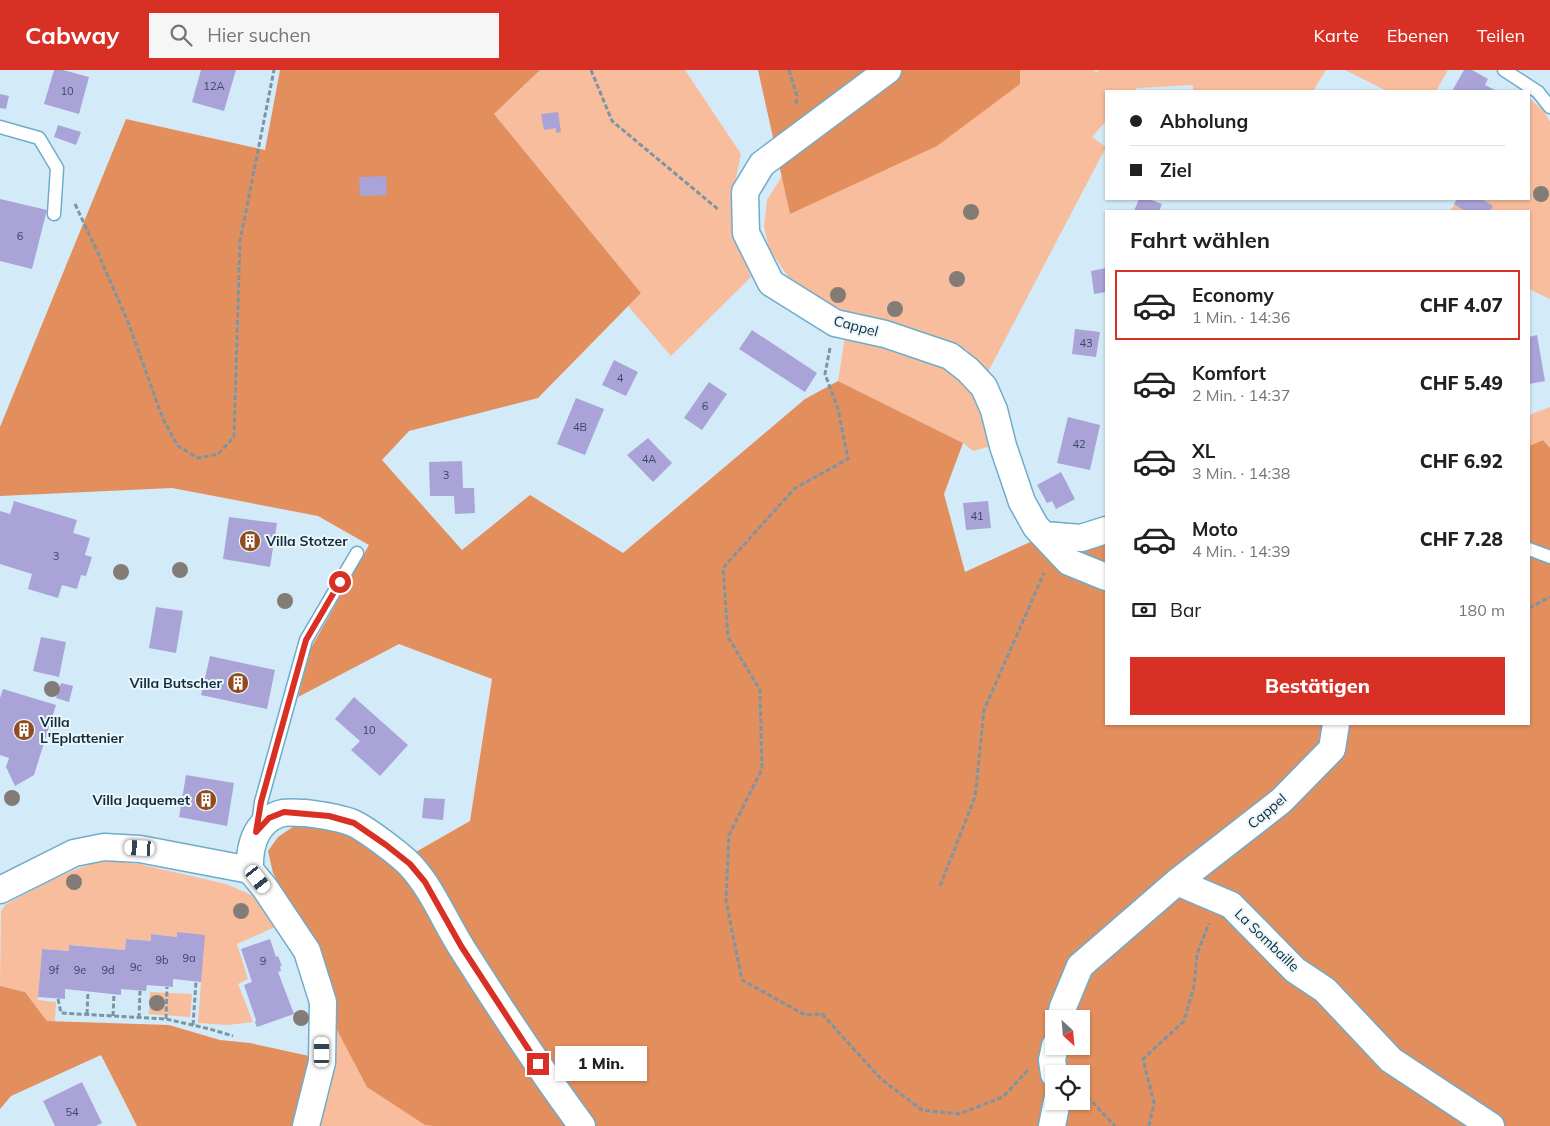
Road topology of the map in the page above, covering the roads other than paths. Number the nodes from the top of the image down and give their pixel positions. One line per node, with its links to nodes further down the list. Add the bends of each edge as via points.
1 (888, 70): 7 (street, Cappel, via 762,164 745,192 746,233 771,283 834,323 885,334 950,356 968,370 984,387 994,410 1022,502 1036,526)
2 (1504, 70): 3 (lane, via 1538,92)
3 (1550, 107)
4 (0, 127): 5 (lane, via 39,138 57,168)
5 (54, 214)
6 (1105, 530): 7 (street, via 1081,538)
7 (1050, 541): 11 (street, Cappel, via 1069,562)
8 (1530, 549): 10 (lane)
9 (357, 553): 13 (lane, via 306,640 261,802)
10 (1550, 557)
11 (1105, 577)
12 (1336, 725): 15 (street, Cappel, via 1332,748 1282,801)
13 (256, 832): 14 (street, via 250,853); 20 (street, via 269,818 284,812 329,816 354,823 410,864 425,882 517,1036)
14 (250, 870): 16 (street, via 140,848 104,847 74,854); 19 (street, via 307,951 323,1002 322,1062)
15 (1177, 882): 17 (street, via 1080,966); 22 (street, La Sombaille, via 1231,904 1295,970 1326,990 1391,1060)
16 (0, 890)
17 (1062, 1010)
18 (1055, 1110): 21 (street)
19 (306, 1126)
20 (582, 1126)
21 (1052, 1126)
22 (1491, 1126)

